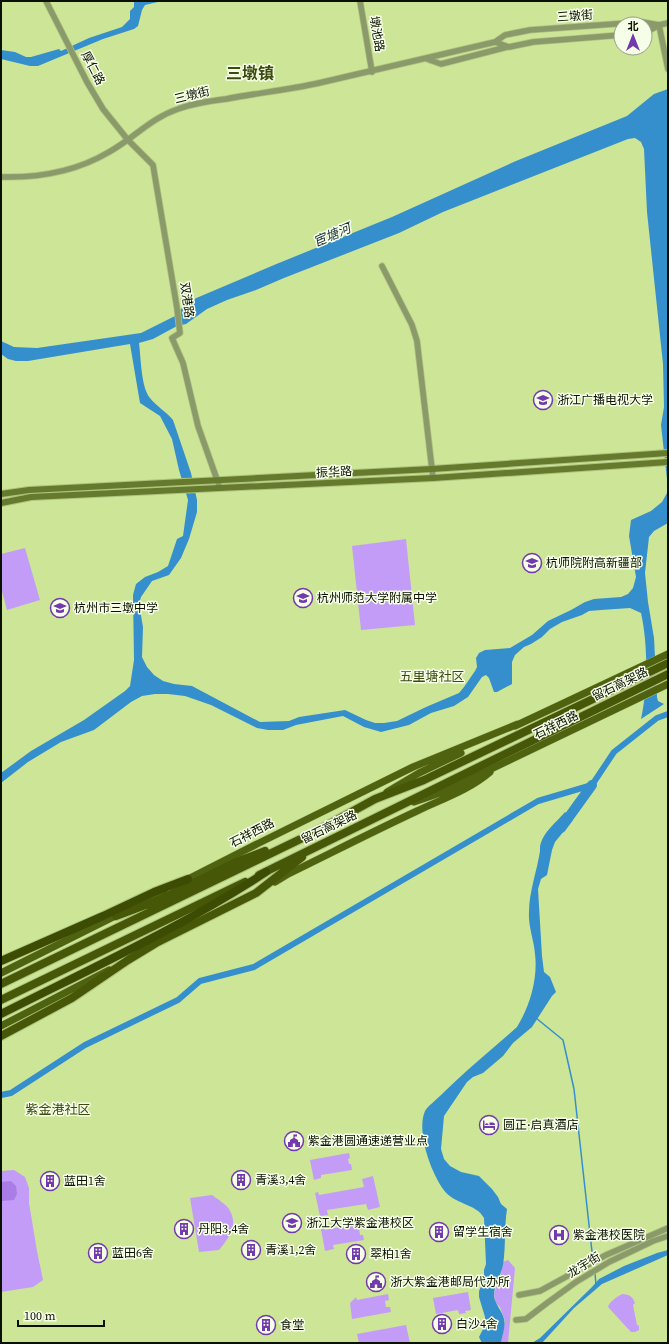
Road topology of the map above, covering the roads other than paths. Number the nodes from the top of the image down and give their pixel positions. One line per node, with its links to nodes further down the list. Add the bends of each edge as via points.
1 (46, 1): 12 (street, 厚仁路, via 87,82 103,109)
2 (360, 1): 11 (street, 墩池路)
3 (668, 23): 4 (street, 三墩街)
4 (659, 25): 5 (street, 三墩街); 7 (street, 三墩街, via 642,22 530,30 505,35); 10 (street)
5 (653, 28)
6 (613, 37): 8 (street, 三墩街, via 533,42)
7 (495, 42): 8 (street); 9 (street, 三墩街)
8 (508, 47): 9 (street, 三墩街, via 441,64)
9 (426, 59): 11 (street, 三墩街)
10 (668, 69)
11 (372, 72): 12 (street, 三墩街, via 295,88 189,105 163,115)
12 (128, 140): 13 (street, 三墩街, via 109,152 68,170); 19 (street, 双港路, via 153,165 180,333 172,338 183,363 198,426)
13 (1, 177)
14 (382, 266): 17 (street, via 412,325 417,341)
15 (668, 453): 17 (main road, 振华路)
16 (668, 462): 18 (main road, 振华路)
17 (432, 469): 18 (street); 19 (main road, 振华路)
18 (434, 478): 20 (main road, 振华路)
19 (218, 480): 20 (street, 双港路); 21 (main road, 振华路, via 29,490)
20 (220, 488): 22 (main road, 振华路, via 31,497)
21 (1, 494)
22 (1, 503)
23 (668, 654): 27 (main road, 石祥西路)
24 (668, 663): 29 (highway, 留石高架路, via 424,780)
25 (668, 674): 30 (highway, 留石高架路)
26 (668, 684): 28 (main road, 石祥西路)
27 (518, 724): 29 (main road, 石祥西路, via 419,772); 34 (main road, 石祥西路, via 413,767)
28 (498, 766): 30 (main road, 石祥西路, via 443,792); 35 (main road, 石祥西路, via 467,788 288,874)
29 (375, 799): 31 (highway, 留石高架路)
30 (393, 810): 32 (highway, 留石高架路)
31 (313, 833): 36 (highway, via 236,862 158,900); 40 (highway, 留石高架路)
32 (316, 846): 33 (highway, 留石高架路); 35 (highway)
33 (266, 872): 41 (highway, 留石高架路); 42 (highway, via 233,894 129,950)
34 (188, 879): 36 (main road, 石祥西路); 38 (highway)
35 (256, 893): 37 (highway, 石祥西路, via 156,943)
36 (116, 916): 39 (main road, 石祥西路)
37 (128, 960): 43 (main road, 石祥西路); 44 (highway, via 72,998)
38 (1, 961)
39 (1, 973)
40 (1, 984)
41 (1, 1000)
42 (1, 1014)
43 (1, 1026)
44 (1, 1036)
45 (668, 1228): 47 (street, 龙宇街, via 606,1255 540,1291)
46 (668, 1236): 48 (street, 龙宇街, via 609,1262 585,1276 526,1319)
47 (519, 1295)
48 (516, 1320)

